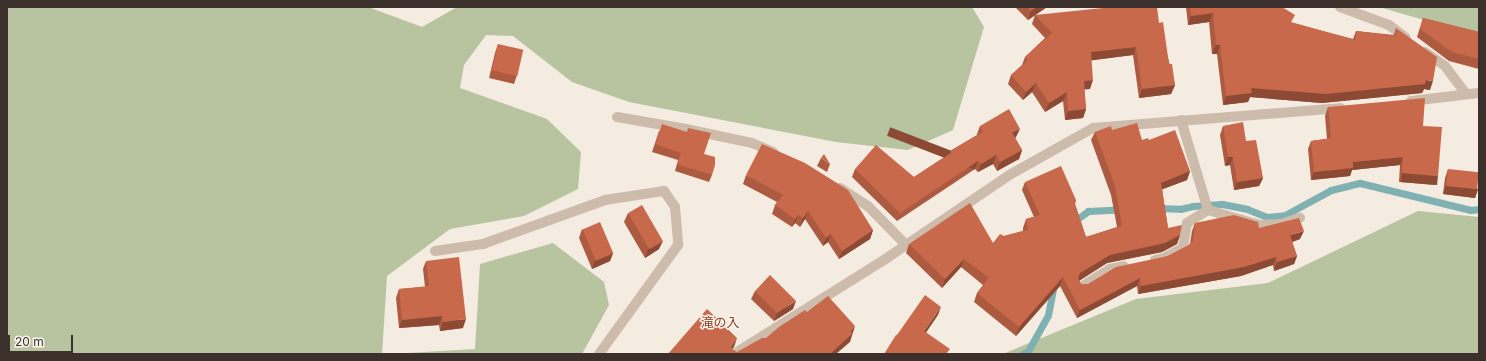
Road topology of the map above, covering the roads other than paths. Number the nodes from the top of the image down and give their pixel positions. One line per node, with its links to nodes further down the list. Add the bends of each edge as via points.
1 (1340, 7): 3 (street, via 1389,26 1445,66)
2 (1479, 93): 3 (street)
3 (1466, 94): 4 (street)
4 (1398, 102)
5 (1352, 107): 7 (street)
6 (617, 117): 8 (street, via 752,143)
7 (1181, 120): 10 (street); 12 (street, via 1093,128 1011,174)
8 (785, 158)
9 (830, 182): 12 (street, via 868,206)
10 (1206, 206): 11 (street, via 1260,225 1281,224); 14 (street, via 1187,223 1183,248 1164,258 1110,269)
11 (1300, 218)
12 (906, 245): 16 (street)
13 (435, 251): 15 (street, via 483,244 605,200 664,191 675,207 678,244)
14 (1081, 287)
15 (599, 354)
16 (734, 354)

